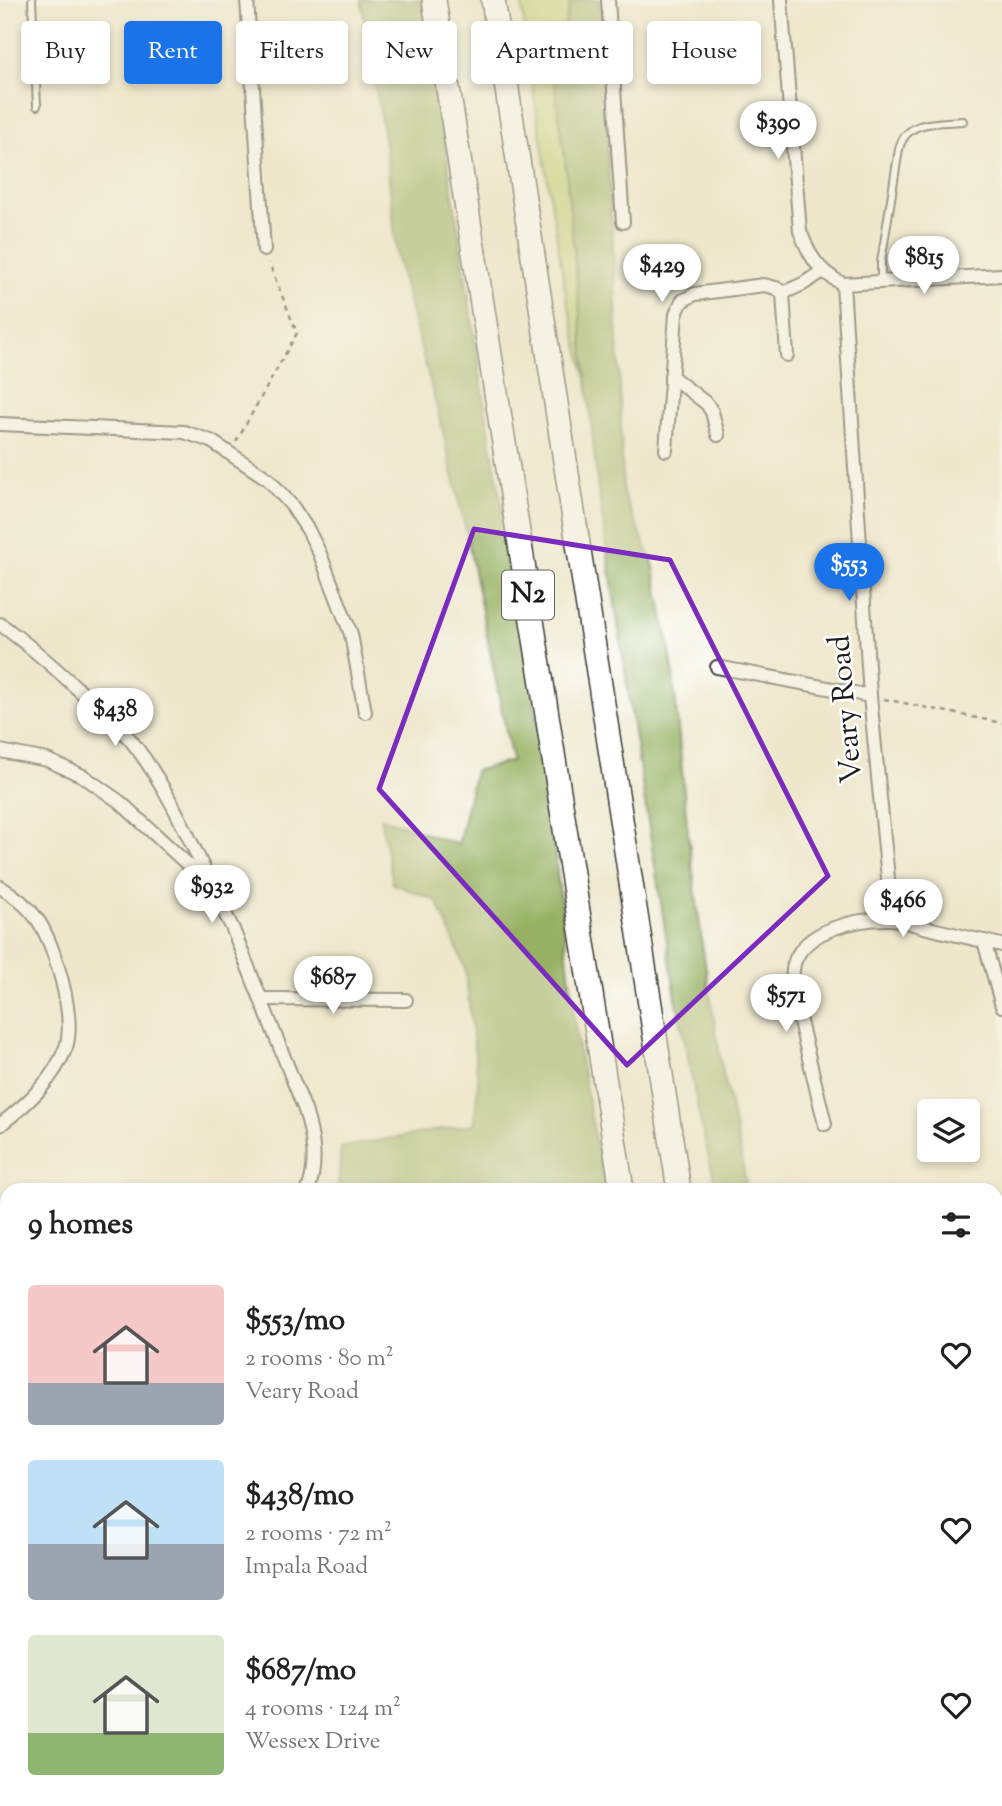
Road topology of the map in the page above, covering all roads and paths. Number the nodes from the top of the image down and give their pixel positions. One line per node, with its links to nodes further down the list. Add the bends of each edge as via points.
1 (32, 0): 7 (lane)
2 (247, 0): 10 (street)
3 (434, 0): 37 (highway, N2)
4 (493, 0): 36 (highway, N2)
5 (608, 0): 9 (street)
6 (781, 0): 11 (street, via 800,231)
7 (37, 106)
8 (963, 121): 13 (lane, via 918,126 904,135)
9 (623, 222)
10 (264, 250): 21 (path, via 297,333)
11 (823, 271): 14 (street); 15 (street)
12 (1002, 275): 13 (street)
13 (881, 282): 14 (street)
14 (843, 284): 24 (street, Veary Road)
15 (783, 293): 16 (street); 17 (street, via 764,285 695,294 682,301 676,314)
16 (788, 355)
17 (671, 376): 19 (street, via 707,404); 20 (street)
18 (0, 424): 21 (street, via 184,432 211,441)
19 (718, 435)
20 (666, 450)
21 (230, 454): 25 (street, via 268,479 308,530 351,634)
22 (0, 624): 28 (street, via 45,659 133,744 183,825)
23 (717, 667): 24 (street)
24 (870, 696): 26 (path); 30 (street, Veary Road)
25 (365, 712)
26 (1002, 723)
27 (0, 751): 28 (street, via 47,760 83,776 120,802)
28 (211, 886): 33 (street)
29 (0, 887): 39 (street, via 14,895 43,929 64,988 69,1026 67,1045 52,1075)
30 (892, 919): 31 (street); 38 (street, via 840,926 814,939 794,962 794,997)
31 (984, 941): 32 (street); 35 (street)
32 (1002, 945)
33 (261, 999): 34 (street); 40 (street, via 310,1126 314,1158)
34 (406, 1000)
35 (1002, 1006)
36 (652, 1020): 43 (highway, N2); 44 (highway, via 666,1055)
37 (602, 1064): 41 (highway, via 601,1094); 42 (highway, N2)
38 (825, 1124)
39 (0, 1125)
40 (309, 1183)
41 (612, 1183)
42 (621, 1183)
43 (678, 1183)
44 (693, 1183)

